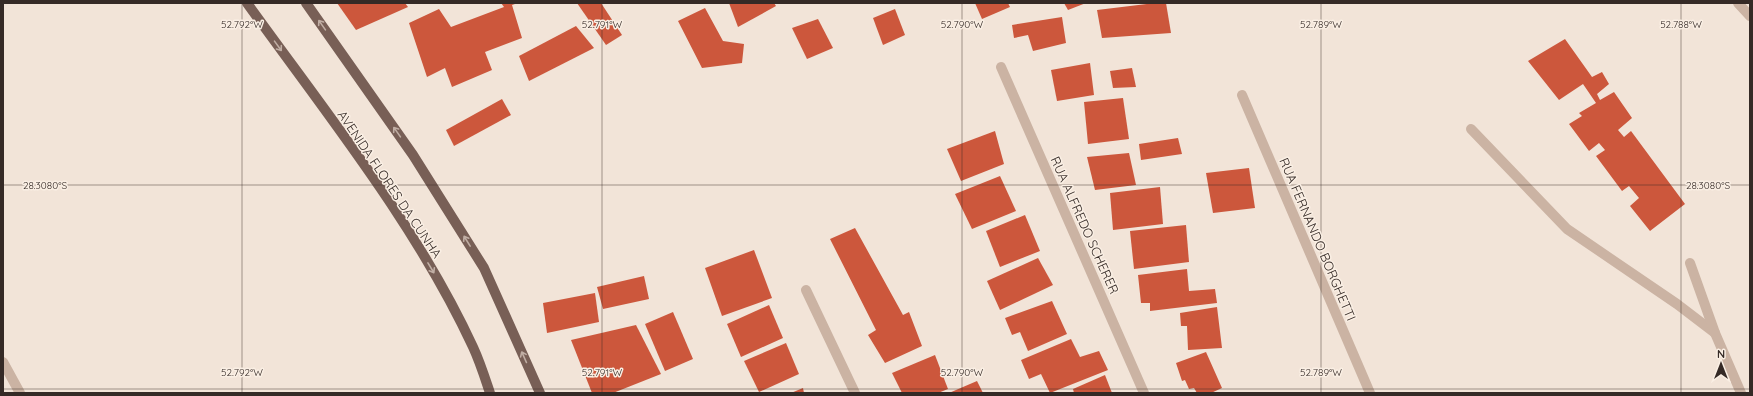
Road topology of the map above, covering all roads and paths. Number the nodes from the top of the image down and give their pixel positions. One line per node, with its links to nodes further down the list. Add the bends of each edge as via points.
1 (247, 3): 13 (main road, AVENIDA FLORES DA CUNHA, one-way to 13, via 410,233 450,300 474,349)
2 (306, 3): 14 (main road, one-way to 2, via 480,262 413,154)
3 (1738, 3): 4 (street)
4 (1750, 16)
5 (1001, 67): 16 (street, RUA ALFREDO SCHERER)
6 (1242, 95): 17 (street, RUA FERNANDO BORGHETTI)
7 (1470, 129): 10 (street, via 1567,229)
8 (1690, 263): 10 (street)
9 (806, 290): 15 (street)
10 (1715, 333): 18 (street)
11 (3, 362): 12 (street)
12 (20, 393)
13 (490, 393)
14 (540, 393)
15 (855, 393)
16 (1144, 393)
17 (1370, 393)
18 (1741, 393)

